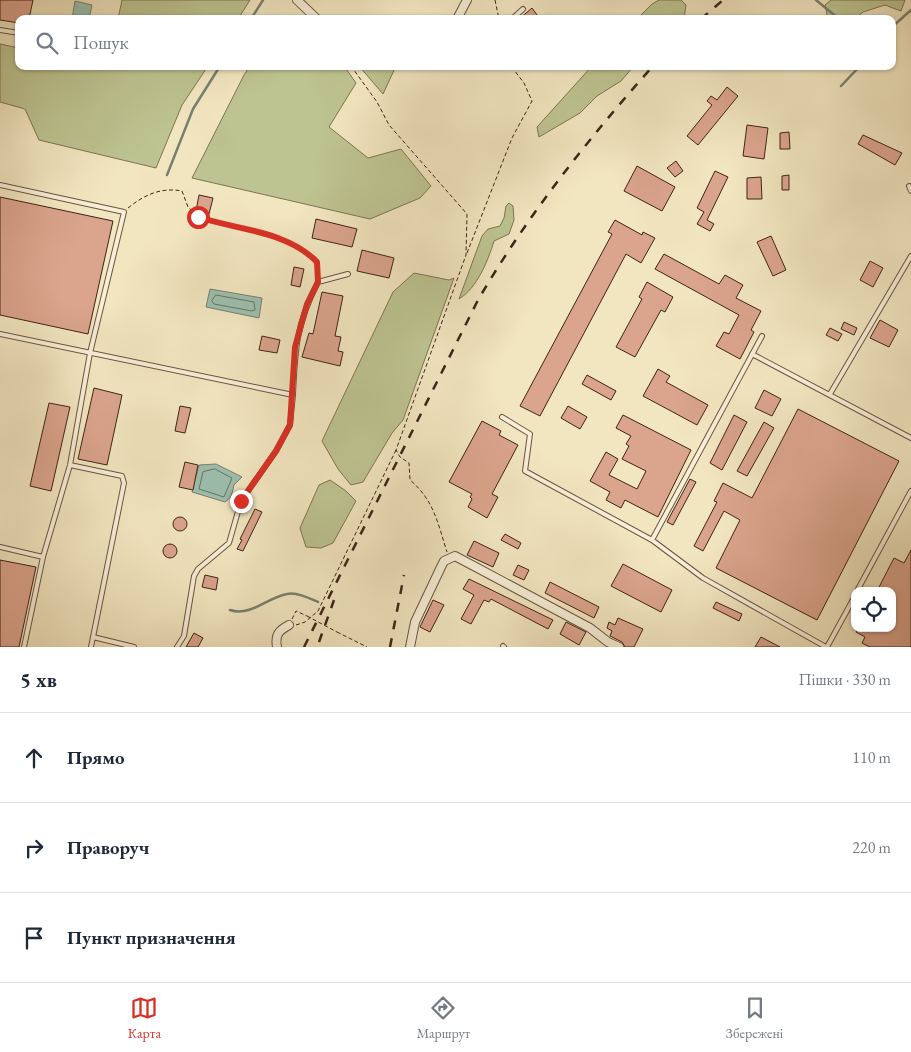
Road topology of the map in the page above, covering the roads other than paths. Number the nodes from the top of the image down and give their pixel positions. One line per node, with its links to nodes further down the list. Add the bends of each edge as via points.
1 (297, 0): 4 (street)
2 (467, 0): 5 (street)
3 (523, 9): 6 (lane)
4 (313, 15)
5 (459, 15)
6 (516, 15)
7 (0, 30): 8 (lane)
8 (15, 32)
9 (0, 185): 14 (lane, via 124,212)
10 (911, 256): 16 (lane)
11 (348, 274): 17 (lane, via 318,282 307,304 295,347)
12 (0, 334): 14 (lane)
13 (762, 336): 15 (lane)
14 (90, 353): 17 (lane); 20 (lane)
15 (752, 354): 16 (lane); 22 (lane)
16 (830, 394): 19 (lane)
17 (293, 395): 32 (lane, via 290,425 241,501 228,543 194,576 184,636)
18 (502, 417): 22 (lane, via 530,434 525,471)
19 (911, 438)
20 (70, 465): 24 (lane); 28 (lane, via 122,476 124,484)
21 (911, 491): 25 (lane)
22 (652, 540): 36 (lane, via 703,578)
23 (0, 547): 24 (lane)
24 (43, 557): 29 (lane)
25 (859, 587)
26 (851, 603): 36 (lane)
27 (289, 625): 33 (street, via 275,637)
28 (93, 637): 30 (lane); 31 (lane)
29 (24, 647)
30 (91, 647)
31 (134, 647)
32 (177, 647)
33 (276, 647)
34 (410, 647): 35 (street, via 415,622 441,567 455,556 590,628)
35 (619, 647)
36 (826, 647)

